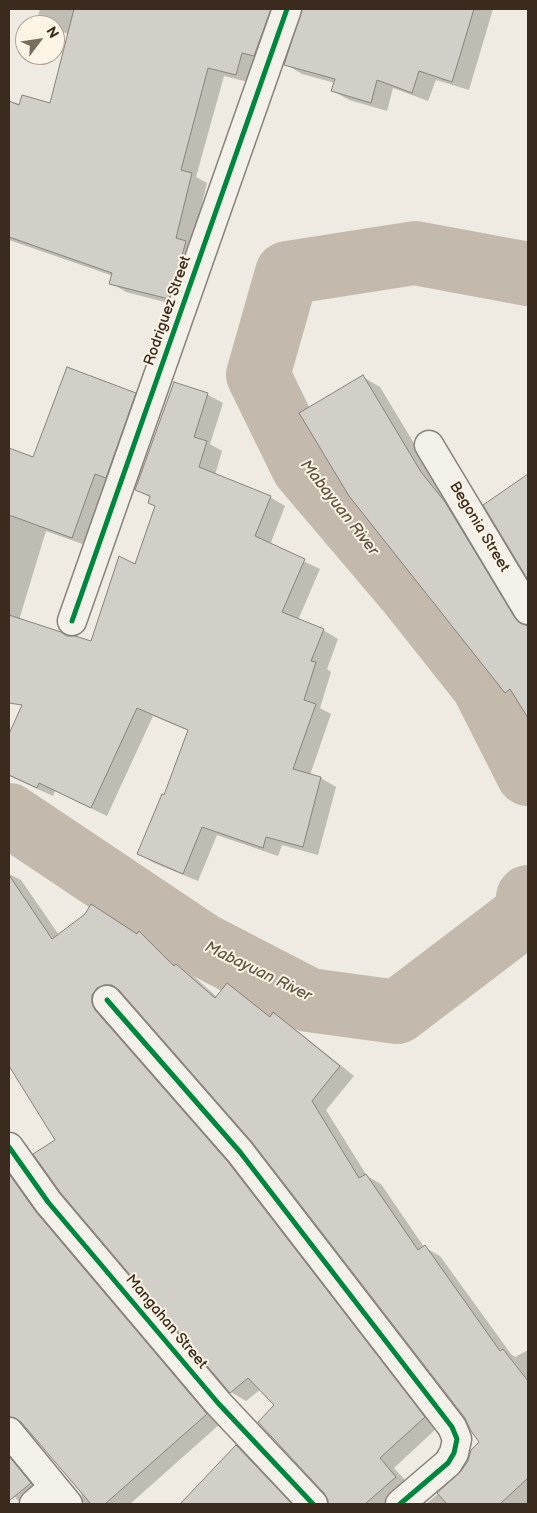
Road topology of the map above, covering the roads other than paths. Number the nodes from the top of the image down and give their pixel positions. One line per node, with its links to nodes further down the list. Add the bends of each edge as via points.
1 (287, 9): 4 (street, Rodriguez Street)
2 (429, 445): 3 (street, Begonia Street)
3 (528, 610)
4 (72, 621)
5 (107, 1000): 10 (street, via 240,1152 452,1427 457,1439 448,1463)
6 (9, 1148): 9 (street, Mangahan Street, via 48,1202 218,1404)
7 (9, 1432): 8 (street)
8 (52, 1499)
9 (313, 1504)
10 (400, 1504)

